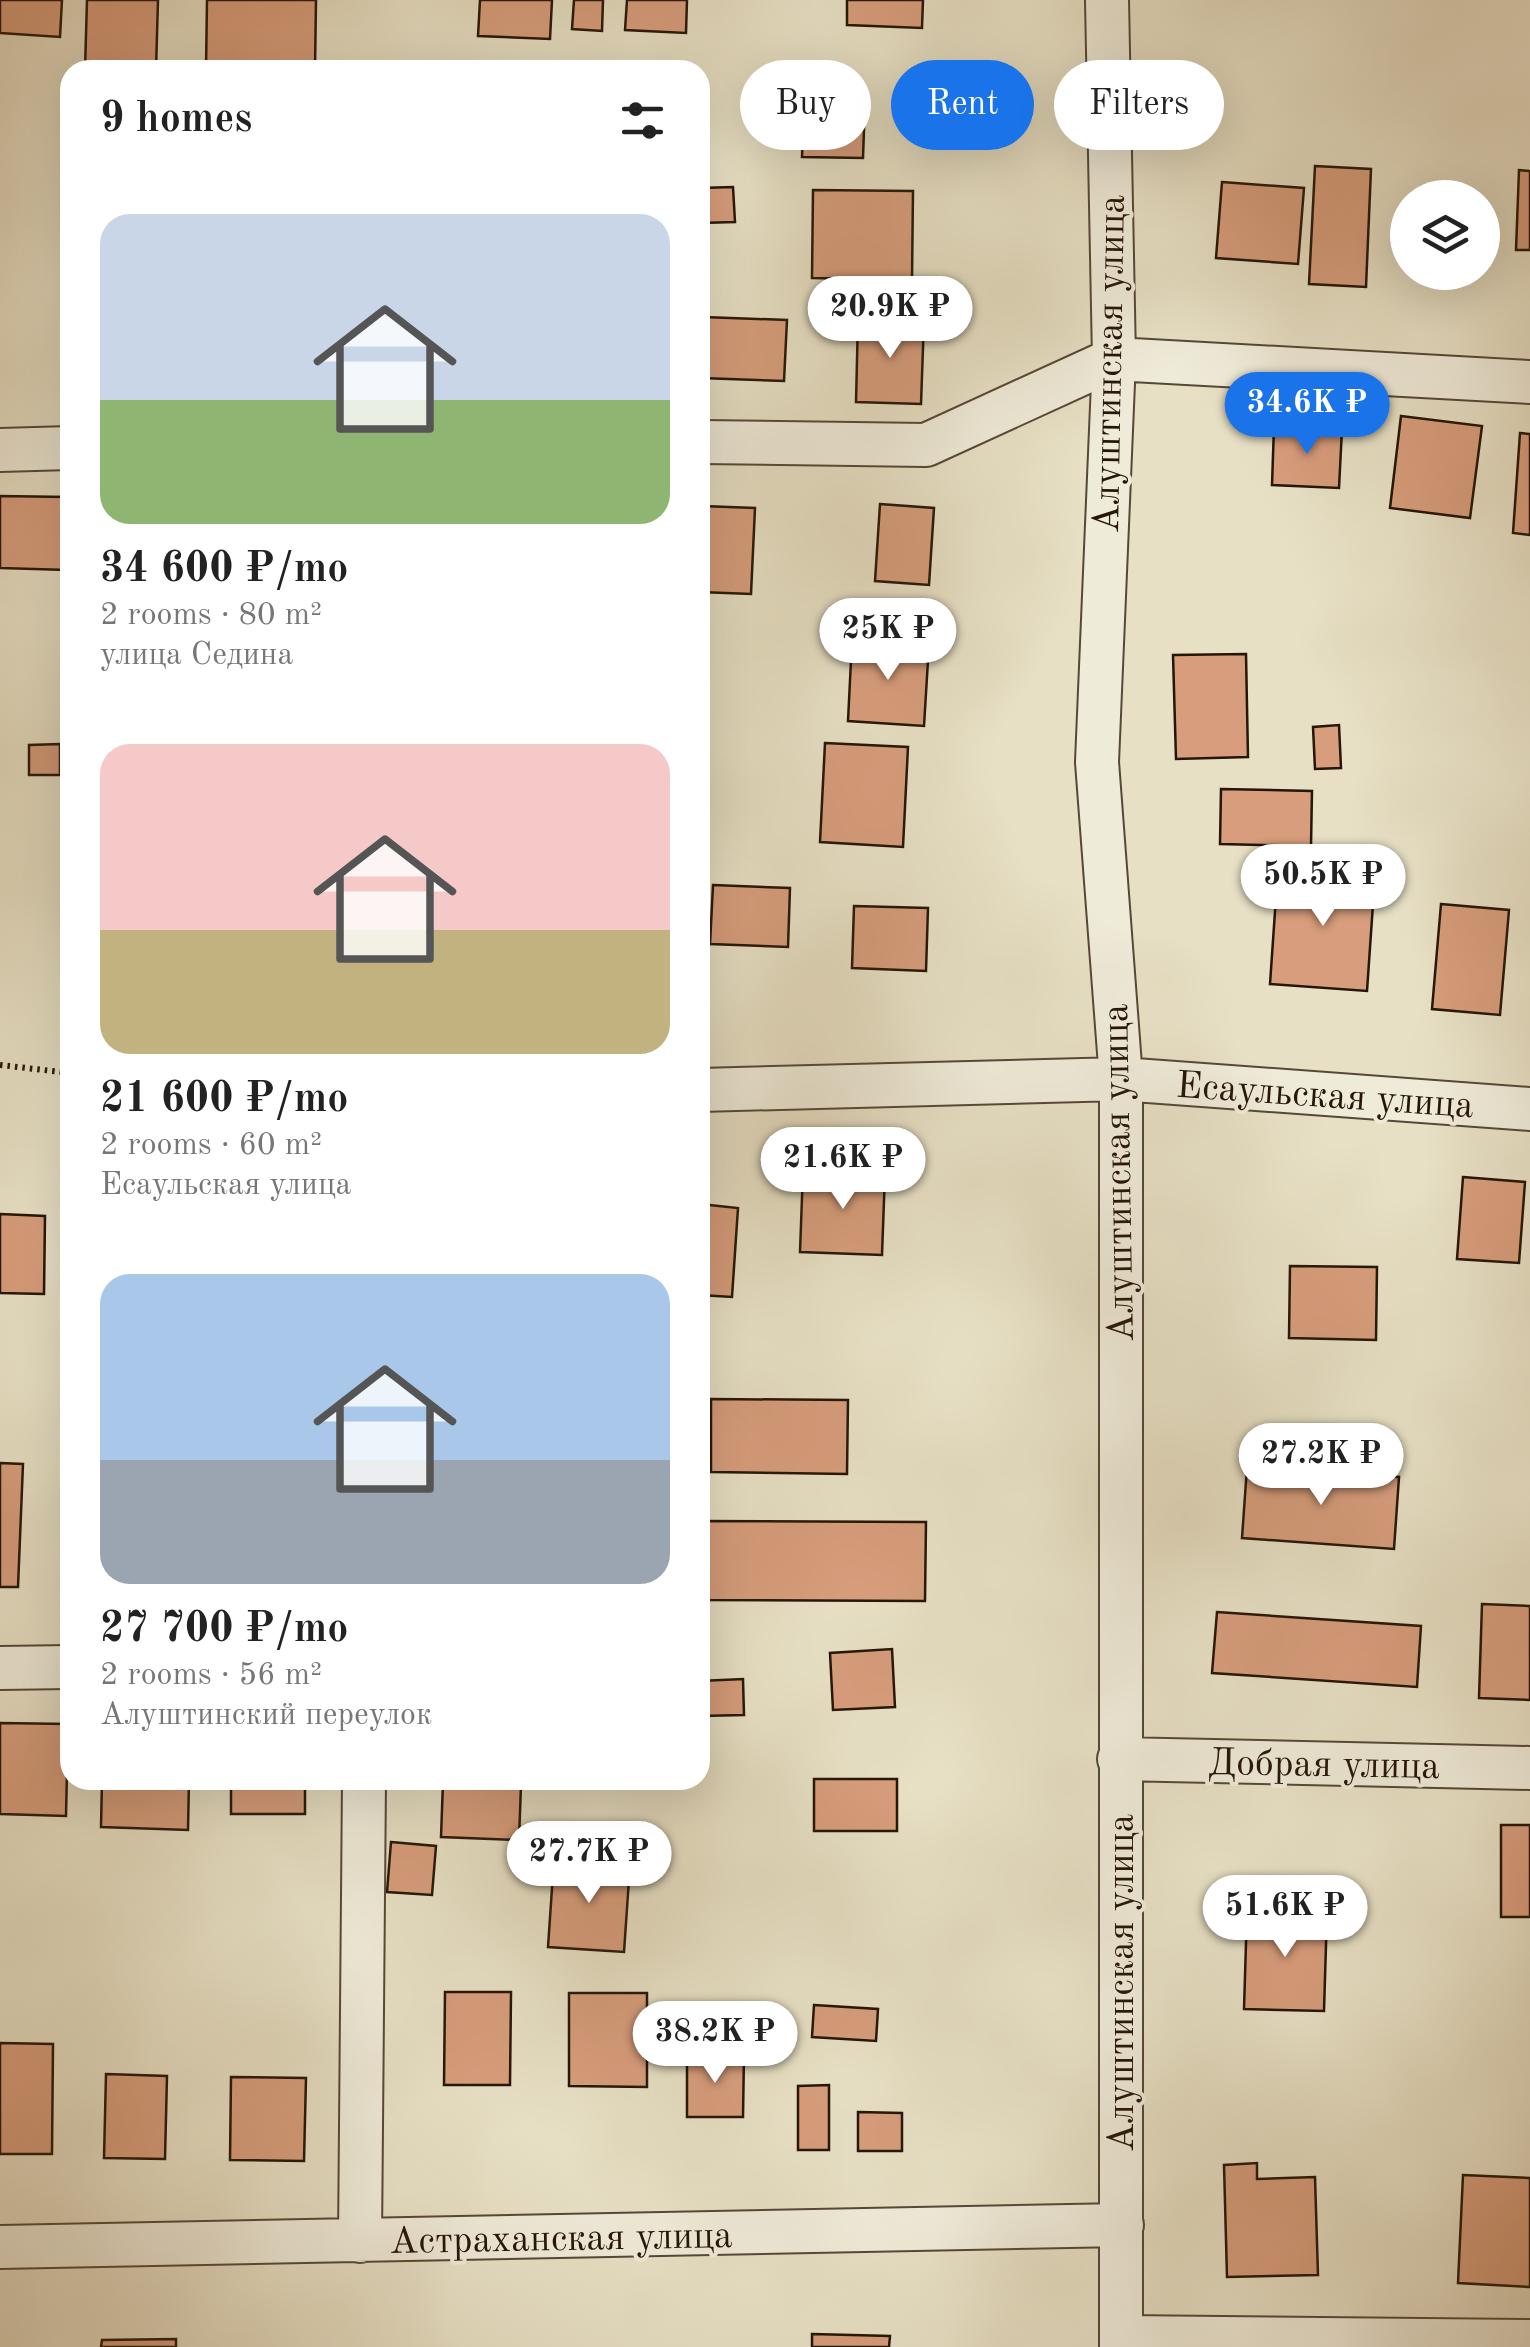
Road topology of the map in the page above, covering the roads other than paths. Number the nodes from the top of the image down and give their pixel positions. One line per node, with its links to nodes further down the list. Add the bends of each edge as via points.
1 (1107, 0): 2 (street, Алуштинская улица)
2 (1114, 359): 3 (street); 4 (street, via 926,445); 7 (street, Алуштинская улица, via 1097,762)
3 (1530, 382)
4 (710, 442)
5 (60, 448): 6 (street)
6 (0, 450)
7 (1122, 1079): 8 (street, Есаульская улица); 9 (street, Есаульская улица); 12 (street, Алуштинская улица)
8 (710, 1090)
9 (1530, 1109)
10 (60, 1667): 11 (street)
11 (0, 1668)
12 (1119, 1758): 13 (street, Добрая улица); 15 (street, Алуштинская улица)
13 (1530, 1768)
14 (364, 1790): 16 (street)
15 (1122, 2226): 16 (street, Астраханская улица); 19 (street, Алуштинская улица)
16 (360, 2241): 17 (street, Астраханская улица)
17 (0, 2247)
18 (1530, 2341): 19 (street)
19 (1121, 2342)

